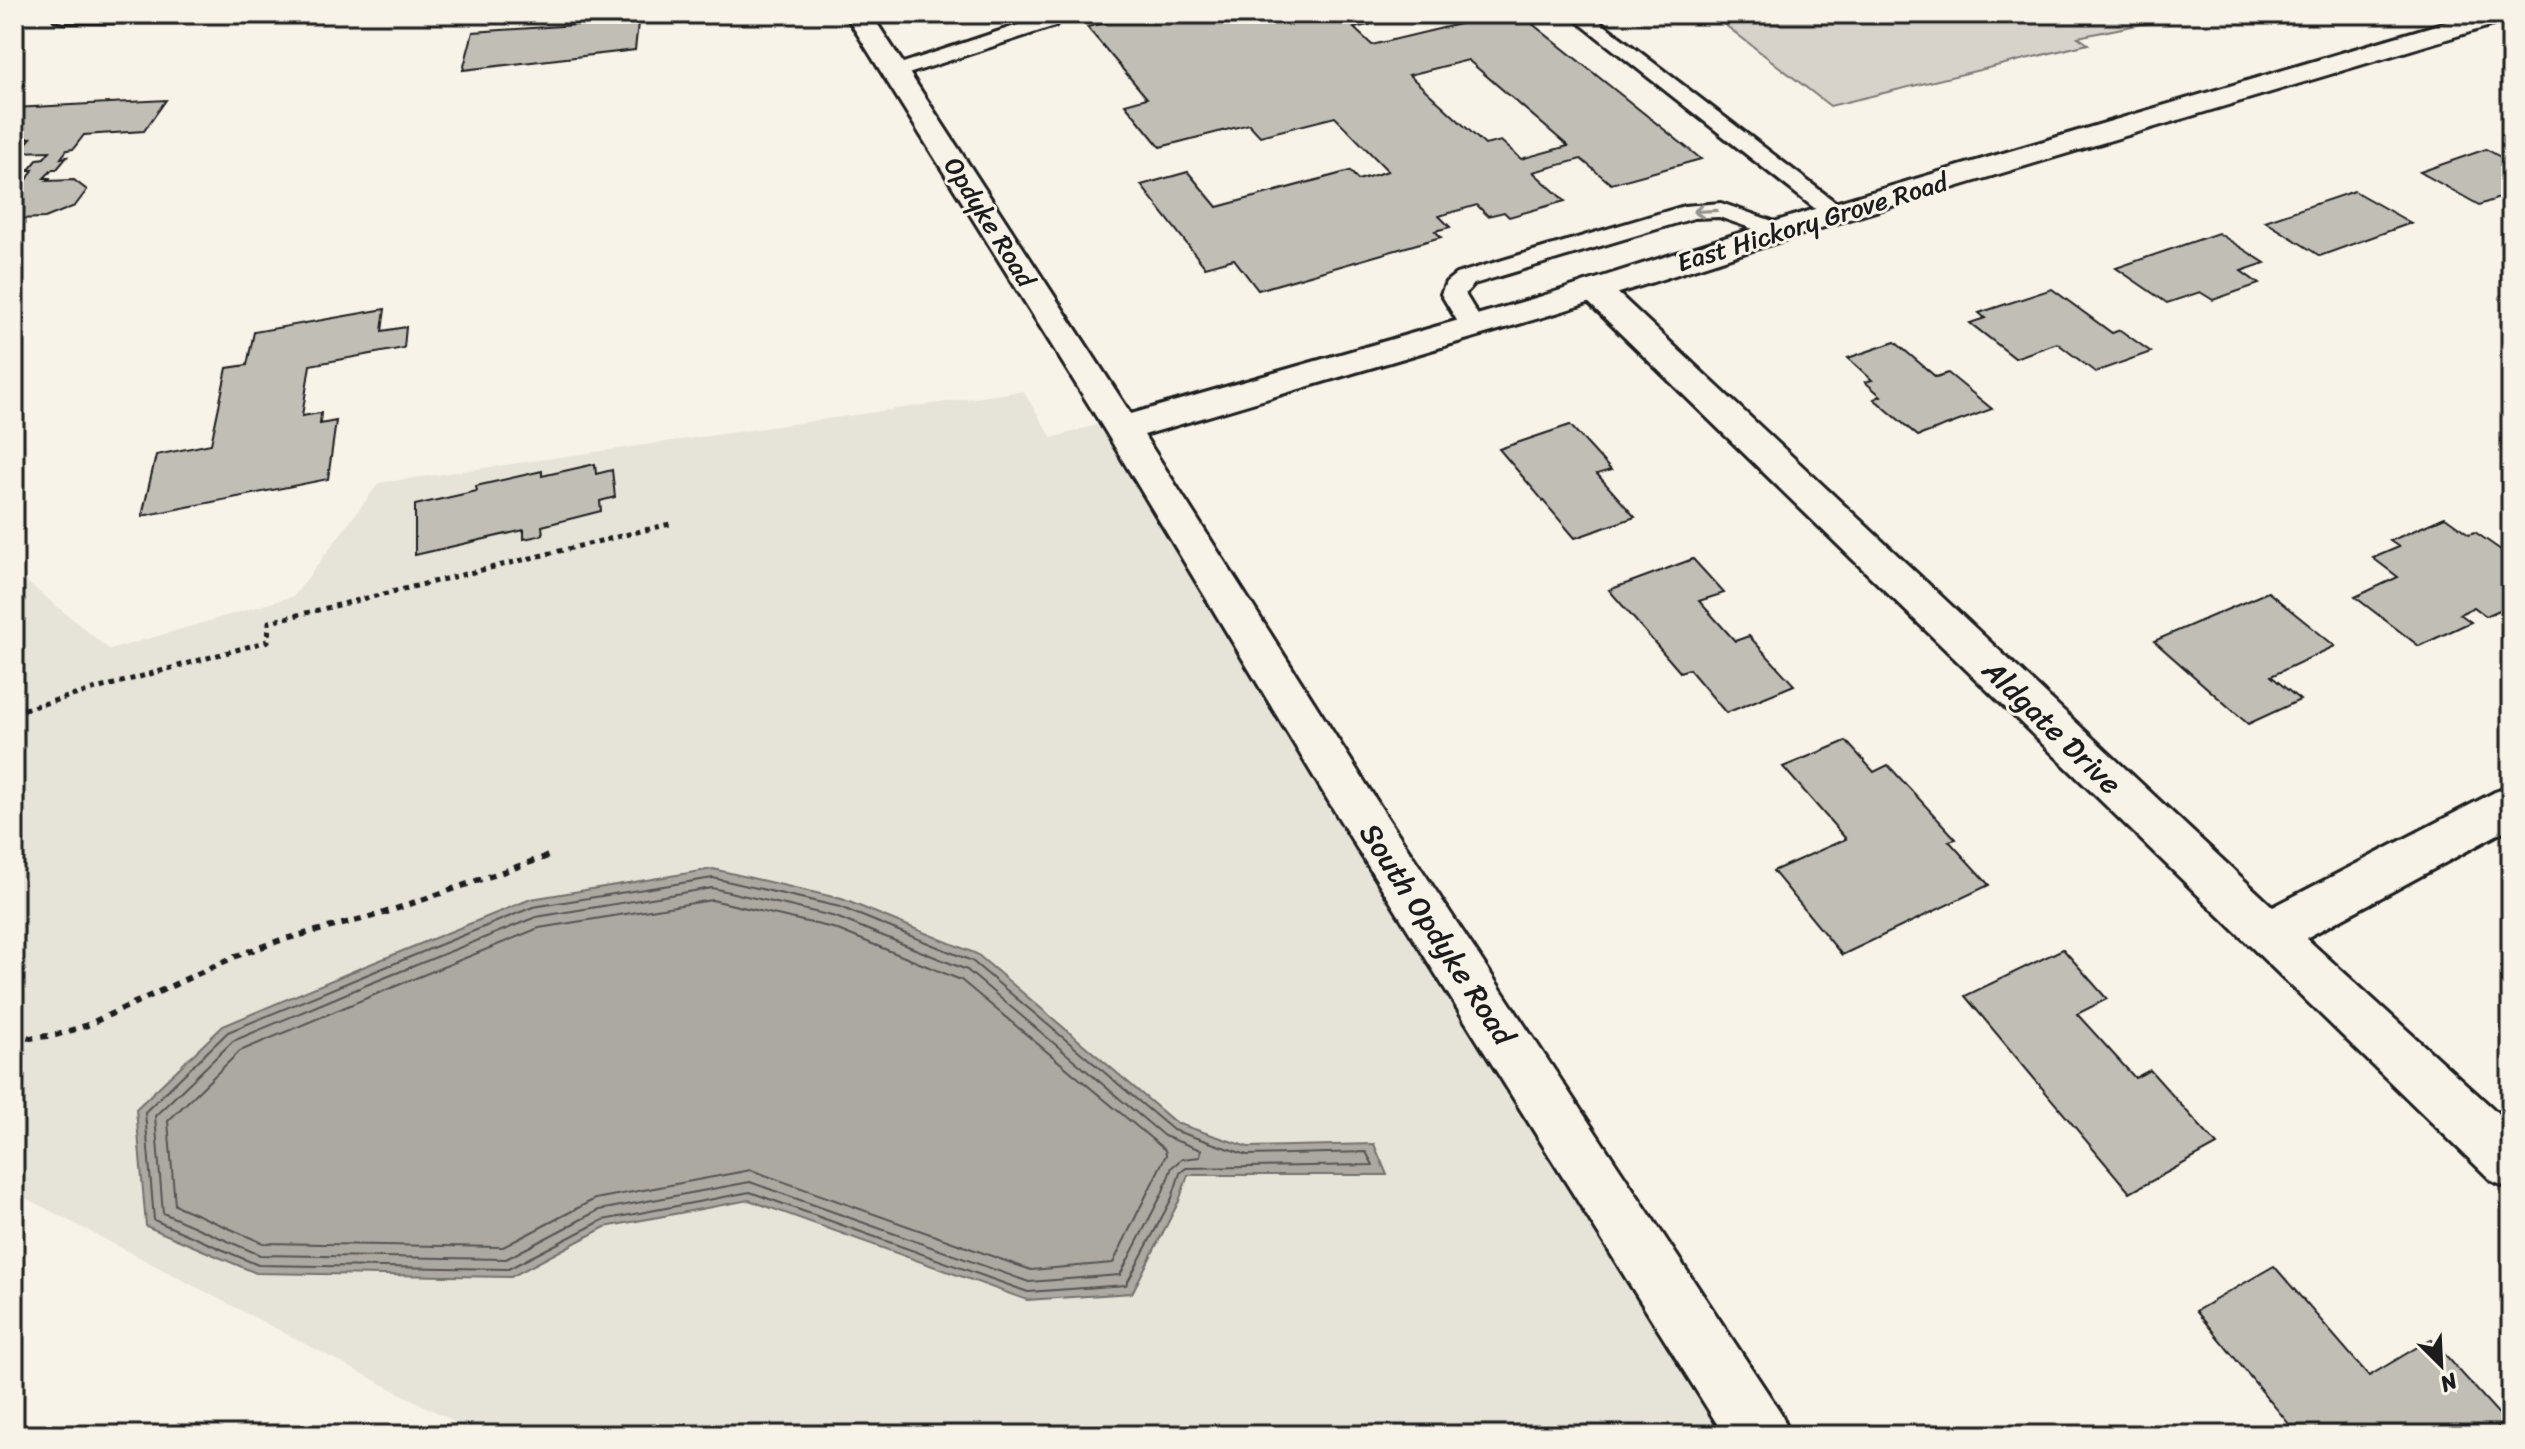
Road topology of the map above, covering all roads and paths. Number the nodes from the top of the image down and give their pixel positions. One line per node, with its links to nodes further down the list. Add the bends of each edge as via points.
1 (64, 14): 2 (street)
2 (177, 14)
3 (858, 14): 8 (street, Opdyke Road)
4 (1072, 14): 7 (lane)
5 (1578, 14): 9 (lane)
6 (2501, 14): 9 (street, East Hickory Grove Road)
7 (1045, 18): 8 (lane)
8 (895, 72): 13 (street, Opdyke Road)
9 (1835, 213): 10 (street, East Hickory Grove Road)
10 (1779, 231): 11 (street, East Hickory Grove Road); 12 (lane, one-way to 12, via 1721,210 1692,211 1465,279 1453,294)
11 (1595, 290): 12 (street, East Hickory Grove Road); 18 (street, Aldgate Drive)
12 (1473, 327): 13 (street, East Hickory Grove Road)
13 (1122, 429): 21 (street, South Opdyke Road, via 1329,765)
14 (674, 523): 15 (path, via 269,622 268,641)
15 (14, 712)
16 (2511, 805): 18 (street)
17 (554, 854): 19 (path, via 381,914 236,956 85,1026 30,1038)
18 (2268, 934): 20 (street, Aldgate Drive)
19 (14, 1033)
20 (2511, 1162)
21 (1759, 1435)

